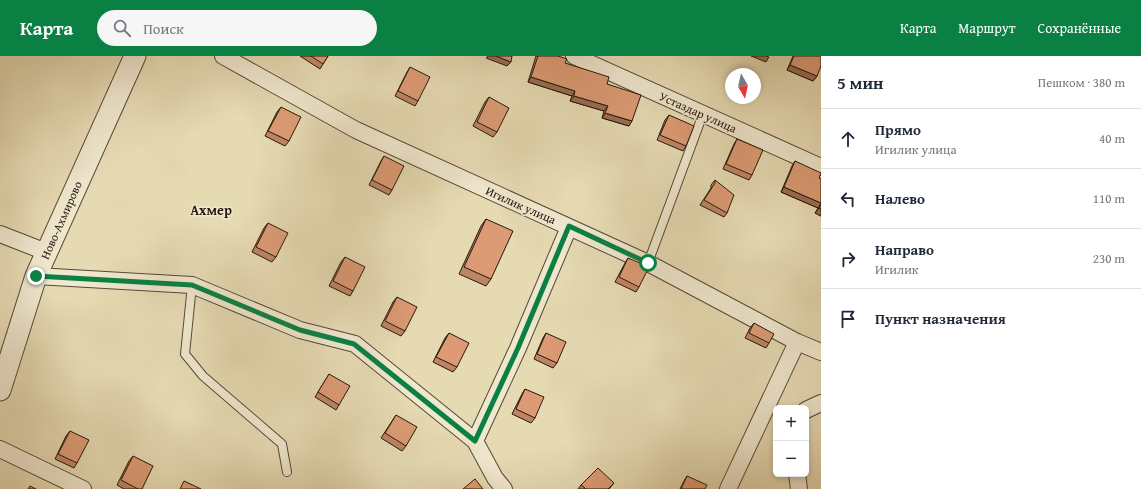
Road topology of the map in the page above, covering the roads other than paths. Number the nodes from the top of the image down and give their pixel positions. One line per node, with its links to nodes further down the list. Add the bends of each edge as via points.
1 (135, 56): 8 (street, Ново-Ахмирово)
2 (223, 56): 6 (street, Игилик улица, via 356,130)
3 (574, 56): 4 (street, Устаздар улица)
4 (703, 114): 5 (street, Устаздар улица); 9 (lane)
5 (821, 167)
6 (569, 226): 9 (street, Игилик улица); 17 (street, via 518,348)
7 (0, 234): 8 (street)
8 (46, 252): 10 (street, Ново-Ахмирово)
9 (648, 263): 12 (street, Игилик улица)
10 (36, 276): 11 (street); 14 (street, Ново-Ахмирово)
11 (192, 285): 17 (street, via 300,330 354,344); 19 (lane, via 185,354 203,376 282,444)
12 (797, 342): 13 (street, Игилик улица); 23 (street)
13 (821, 352)
14 (0, 390)
15 (821, 403): 16 (street)
16 (809, 409)
17 (475, 441): 22 (street, via 495,478)
18 (0, 449): 21 (street)
19 (287, 472)
20 (797, 477): 24 (street)
21 (83, 489)
22 (504, 489)
23 (728, 489)
24 (799, 489)

